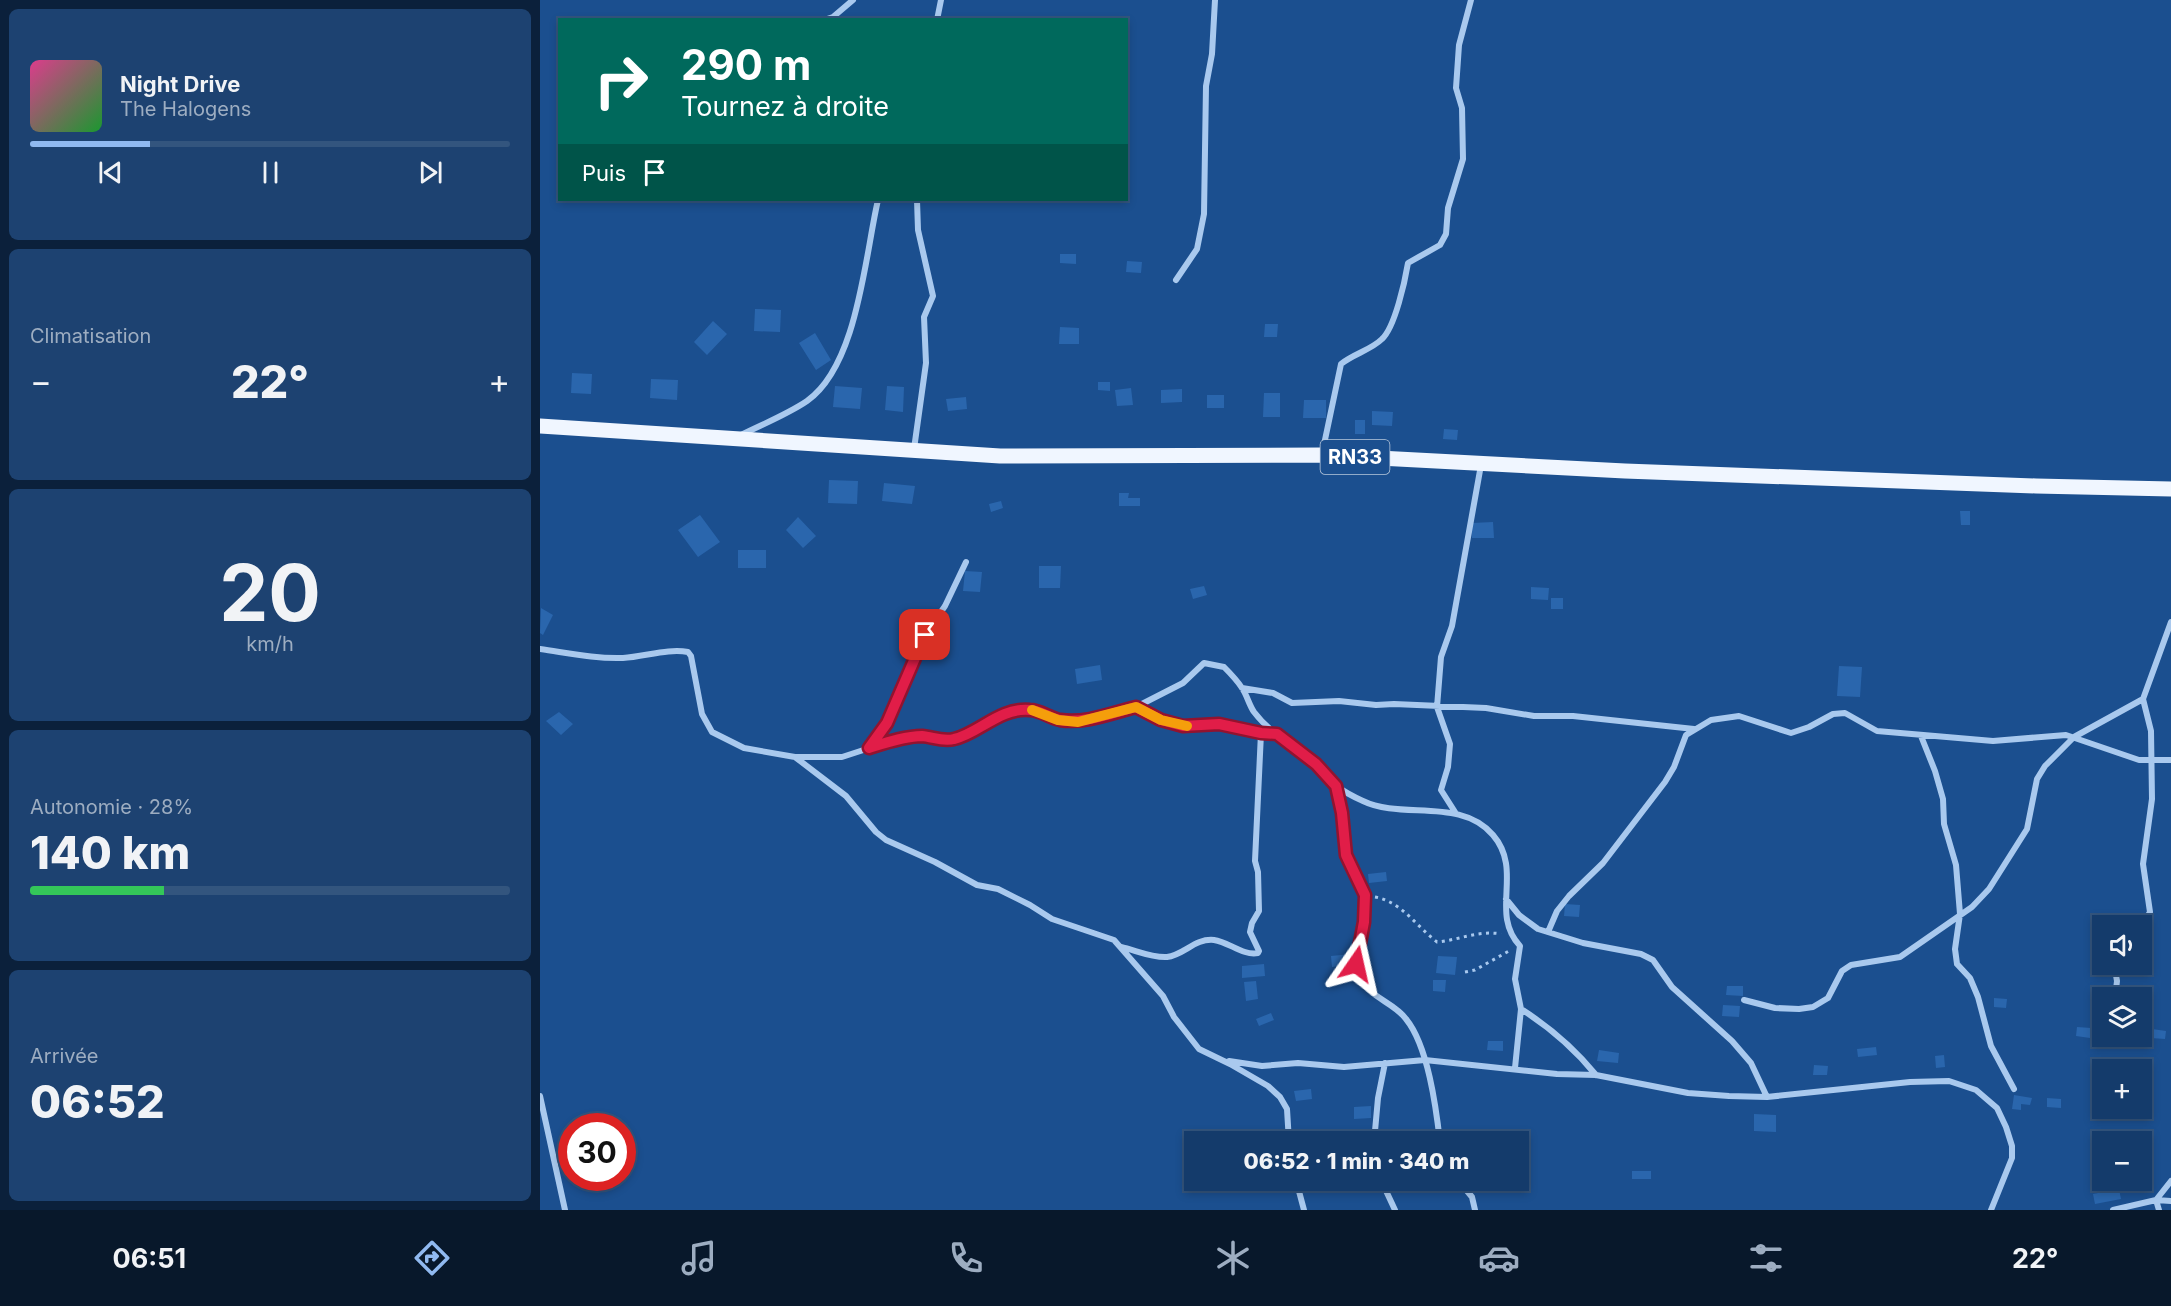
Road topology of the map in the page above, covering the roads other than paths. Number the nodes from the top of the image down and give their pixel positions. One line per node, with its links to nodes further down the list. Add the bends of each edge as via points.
1 (853, 0): 5 (street)
2 (940, 0): 6 (street)
3 (1215, 0): 9 (street, via 1206,86 1204,214 1197,249)
4 (1471, 0): 13 (street, via 1459,45 1456,88 1462,108 1463,159 1448,208 1446,234 1440,245 1408,262 1400,302 1386,334 1341,364)
5 (830, 18)
6 (937, 18)
7 (878, 201): 11 (street, via 859,301 844,347 826,382 808,400)
8 (917, 201): 12 (street, via 918,230 933,296 924,317 926,363)
9 (1176, 280)
10 (540, 426): 11 (main road, RN33)
11 (733, 439): 12 (main road, RN33)
12 (913, 450): 13 (main road, RN33, via 1000,456)
13 (1322, 455): 14 (main road, RN33)
14 (1481, 464): 15 (main road, RN33); 22 (street, via 1452,626 1441,657)
15 (2171, 489)
16 (966, 562): 28 (street, via 945,606 925,635 887,723)
17 (2171, 622): 20 (street)
18 (540, 649): 29 (street, via 624,658 688,652 702,714 712,732 744,748)
19 (1242, 688): 21 (street, via 1224,666 1204,663 1183,683); 22 (street, via 1273,693 1292,703); 25 (street, via 1253,710)
20 (2143, 699): 27 (street); 30 (street, via 2151,731)
21 (1136, 707): 24 (street, via 1183,726 1219,724); 28 (street, via 1078,722 1058,720 1031,710 1020,711 956,739 922,736)
22 (1437, 707): 23 (street, via 1486,708 1534,716 1573,716); 33 (street, via 1449,744 1441,790)
23 (1694, 729): 26 (street, via 1711,720 1739,716 1791,733 1833,714 1845,713 1877,731); 37 (street, via 1686,735 1674,767 1644,811 1603,863 1557,911)
24 (1261, 733): 25 (street); 38 (street, via 1255,861 1259,911 1250,932 1258,953 1215,940 1199,941 1167,957)
25 (1277, 734): 32 (street, via 1316,764)
26 (1921, 736): 27 (street, via 1993,741 2040,739 2054,734); 35 (street, via 1943,799 1944,824 1956,865)
27 (2074, 737): 30 (street, via 2127,758); 35 (street, via 2037,779 2027,829 1989,889 1972,908)
28 (869, 748): 29 (street, via 842,757)
29 (795, 757): 38 (street, via 846,796 886,840 977,885 1006,893 1052,919 1114,940)
30 (2151, 760): 31 (street); 36 (street, via 2152,799 2143,864)
31 (2171, 760)
32 (1336, 786): 33 (street, via 1366,802); 42 (street, via 1346,855 1365,895 1356,964 1360,979 1406,1018)
33 (1455, 813): 34 (street, via 1493,835 1508,870)
34 (1506, 899): 37 (street, via 1524,919); 40 (street, via 1510,935 1520,946 1515,979)
35 (1960, 914): 39 (street, via 1900,957 1851,965 1842,971 1828,998 1813,1007 1774,1008); 46 (street, via 1957,964 1970,978 1991,1046)
36 (2148, 915)
37 (1548, 932): 48 (street, via 1653,960 1672,987 1751,1063)
38 (1121, 947): 41 (street, via 1163,996 1198,1049)
39 (1743, 1000)
40 (1521, 1009): 44 (street); 45 (street, via 1554,1031)
41 (1217, 1059): 43 (street, via 1262,1066); 49 (street, via 1268,1086 1280,1097 1287,1109)
42 (1425, 1060): 43 (street); 44 (street); 51 (street)
43 (1385, 1063): 50 (street)
44 (1515, 1068): 45 (street, via 1526,1072)
45 (1596, 1075): 48 (street, via 1688,1093)
46 (2014, 1089)
47 (540, 1096): 58 (street)
48 (1767, 1097): 62 (street, via 1910,1082 1949,1081 1976,1090 1997,1108 2012,1146 2012,1158)
49 (1288, 1131)
50 (1375, 1131)
51 (1439, 1131)
52 (2171, 1181): 56 (street)
53 (1299, 1191): 59 (street)
54 (1386, 1191): 60 (street)
55 (1467, 1191): 61 (street)
56 (2156, 1200): 57 (street); 63 (street); 64 (street)
57 (2171, 1201)
58 (565, 1210)
59 (1304, 1210)
60 (1395, 1210)
61 (1475, 1210)
62 (1991, 1210)
63 (2113, 1210)
64 (2159, 1210)

